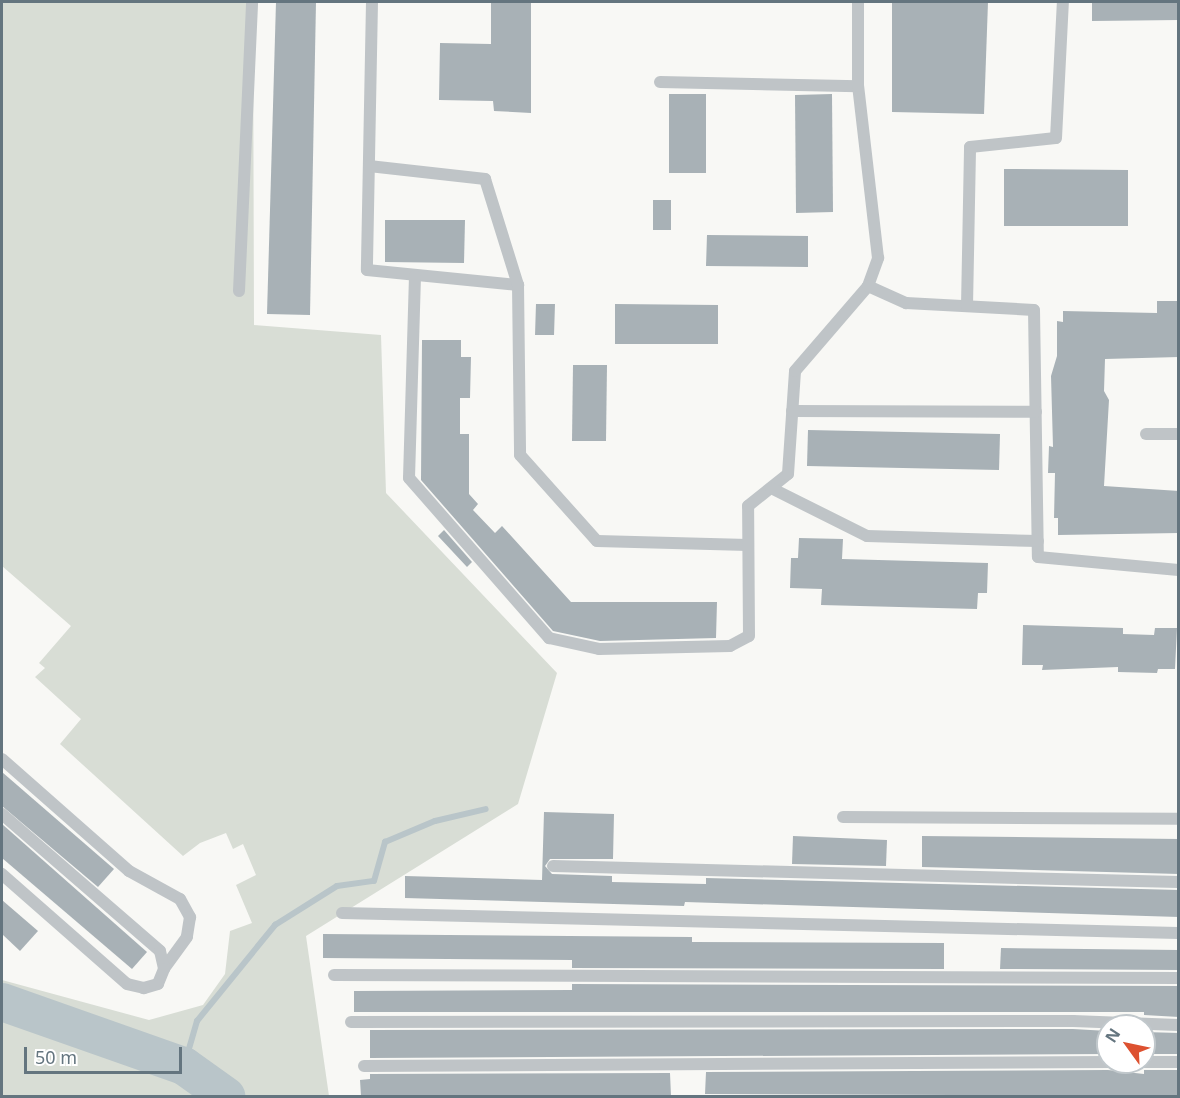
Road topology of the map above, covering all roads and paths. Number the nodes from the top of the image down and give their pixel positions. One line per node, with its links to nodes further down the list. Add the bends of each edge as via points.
1 (252, 2): 11 (lane)
2 (372, 2): 7 (lane)
3 (858, 2): 6 (lane)
4 (1063, 2): 12 (lane, via 1056,138 970,147)
5 (660, 82): 6 (lane)
6 (858, 86): 10 (lane, via 878,258)
7 (369, 166): 8 (lane, via 367,270); 9 (lane, via 485,179)
8 (415, 276): 9 (lane); 19 (lane, via 409,478 549,638 599,649 730,646 749,636)
9 (518, 285): 19 (lane, via 520,454 558,498 597,541)
10 (868, 286): 12 (lane, via 906,303); 13 (lane, via 795,371)
11 (239, 291)
12 (967, 306): 14 (lane, via 1034,310)
13 (792, 411): 14 (lane); 17 (lane, via 788,474)
14 (1036, 412): 18 (lane)
15 (1146, 434): 16 (lane)
16 (1179, 434)
17 (771, 488): 18 (lane, via 867,536); 19 (lane, via 748,506)
18 (1038, 541): 20 (lane, via 1038,557)
19 (748, 545)
20 (1179, 570)
21 (2, 759): 30 (lane, via 129,871 180,899 190,917 187,937)
22 (2, 814): 30 (lane, via 160,951)
23 (843, 816): 24 (lane)
24 (1179, 819)
25 (553, 866): 27 (lane)
26 (2, 874): 30 (lane, via 127,984 144,988 158,984)
27 (1179, 882)
28 (342, 913): 29 (lane)
29 (1179, 933)
30 (164, 969)
31 (334, 975): 32 (lane)
32 (1179, 978)
33 (351, 1022): 34 (lane, via 1073,1021)
34 (1179, 1025)
35 (1096, 1062): 38 (lane)
36 (1156, 1062): 37 (lane)
37 (1179, 1062)
38 (364, 1066)

